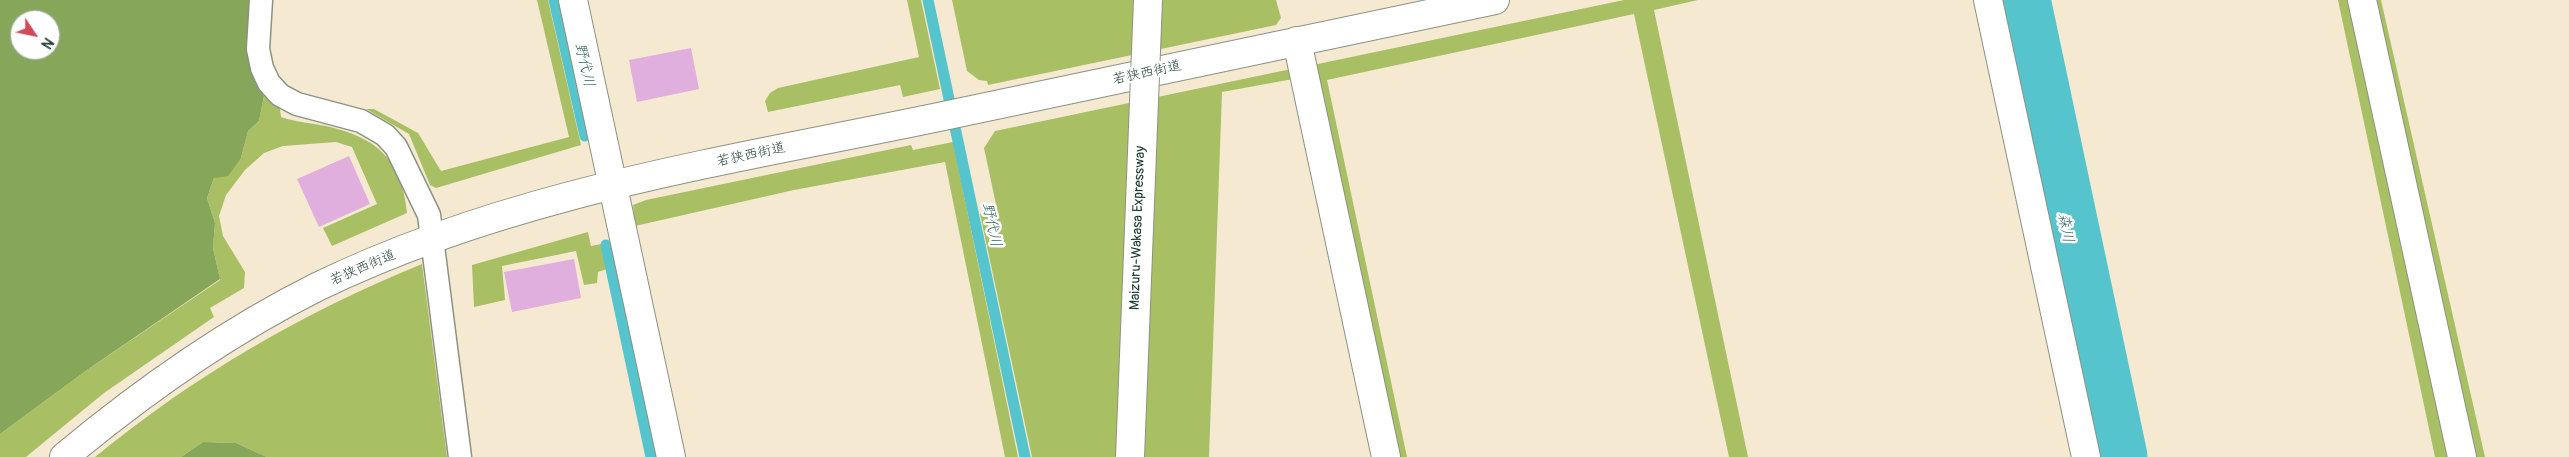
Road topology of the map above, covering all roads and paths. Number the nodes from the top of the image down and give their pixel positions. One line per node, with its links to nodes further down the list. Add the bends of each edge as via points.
1 (261, 0): 9 (lane, via 258,49 269,83 280,95 297,104 361,121 385,135 396,146 429,215)
2 (573, 0): 8 (main road)
3 (1148, 0): 13 (main road, Maizuru-Wakasa Expressway, bridge)
4 (1495, 0): 7 (main road, 若狭西街道)
5 (1988, 0): 15 (main road)
6 (2362, 0): 16 (main road)
7 (1297, 41): 8 (main road, 若狭西街道); 14 (main road)
8 (614, 186): 9 (main road, 若狭西街道, via 549,201); 12 (main road)
9 (433, 238): 10 (main road, 若狭西街道, via 318,287 215,345 166,377); 11 (lane)
10 (64, 457)
11 (460, 457)
12 (671, 457)
13 (1130, 457)
14 (1386, 457)
15 (2086, 457)
16 (2462, 457)

